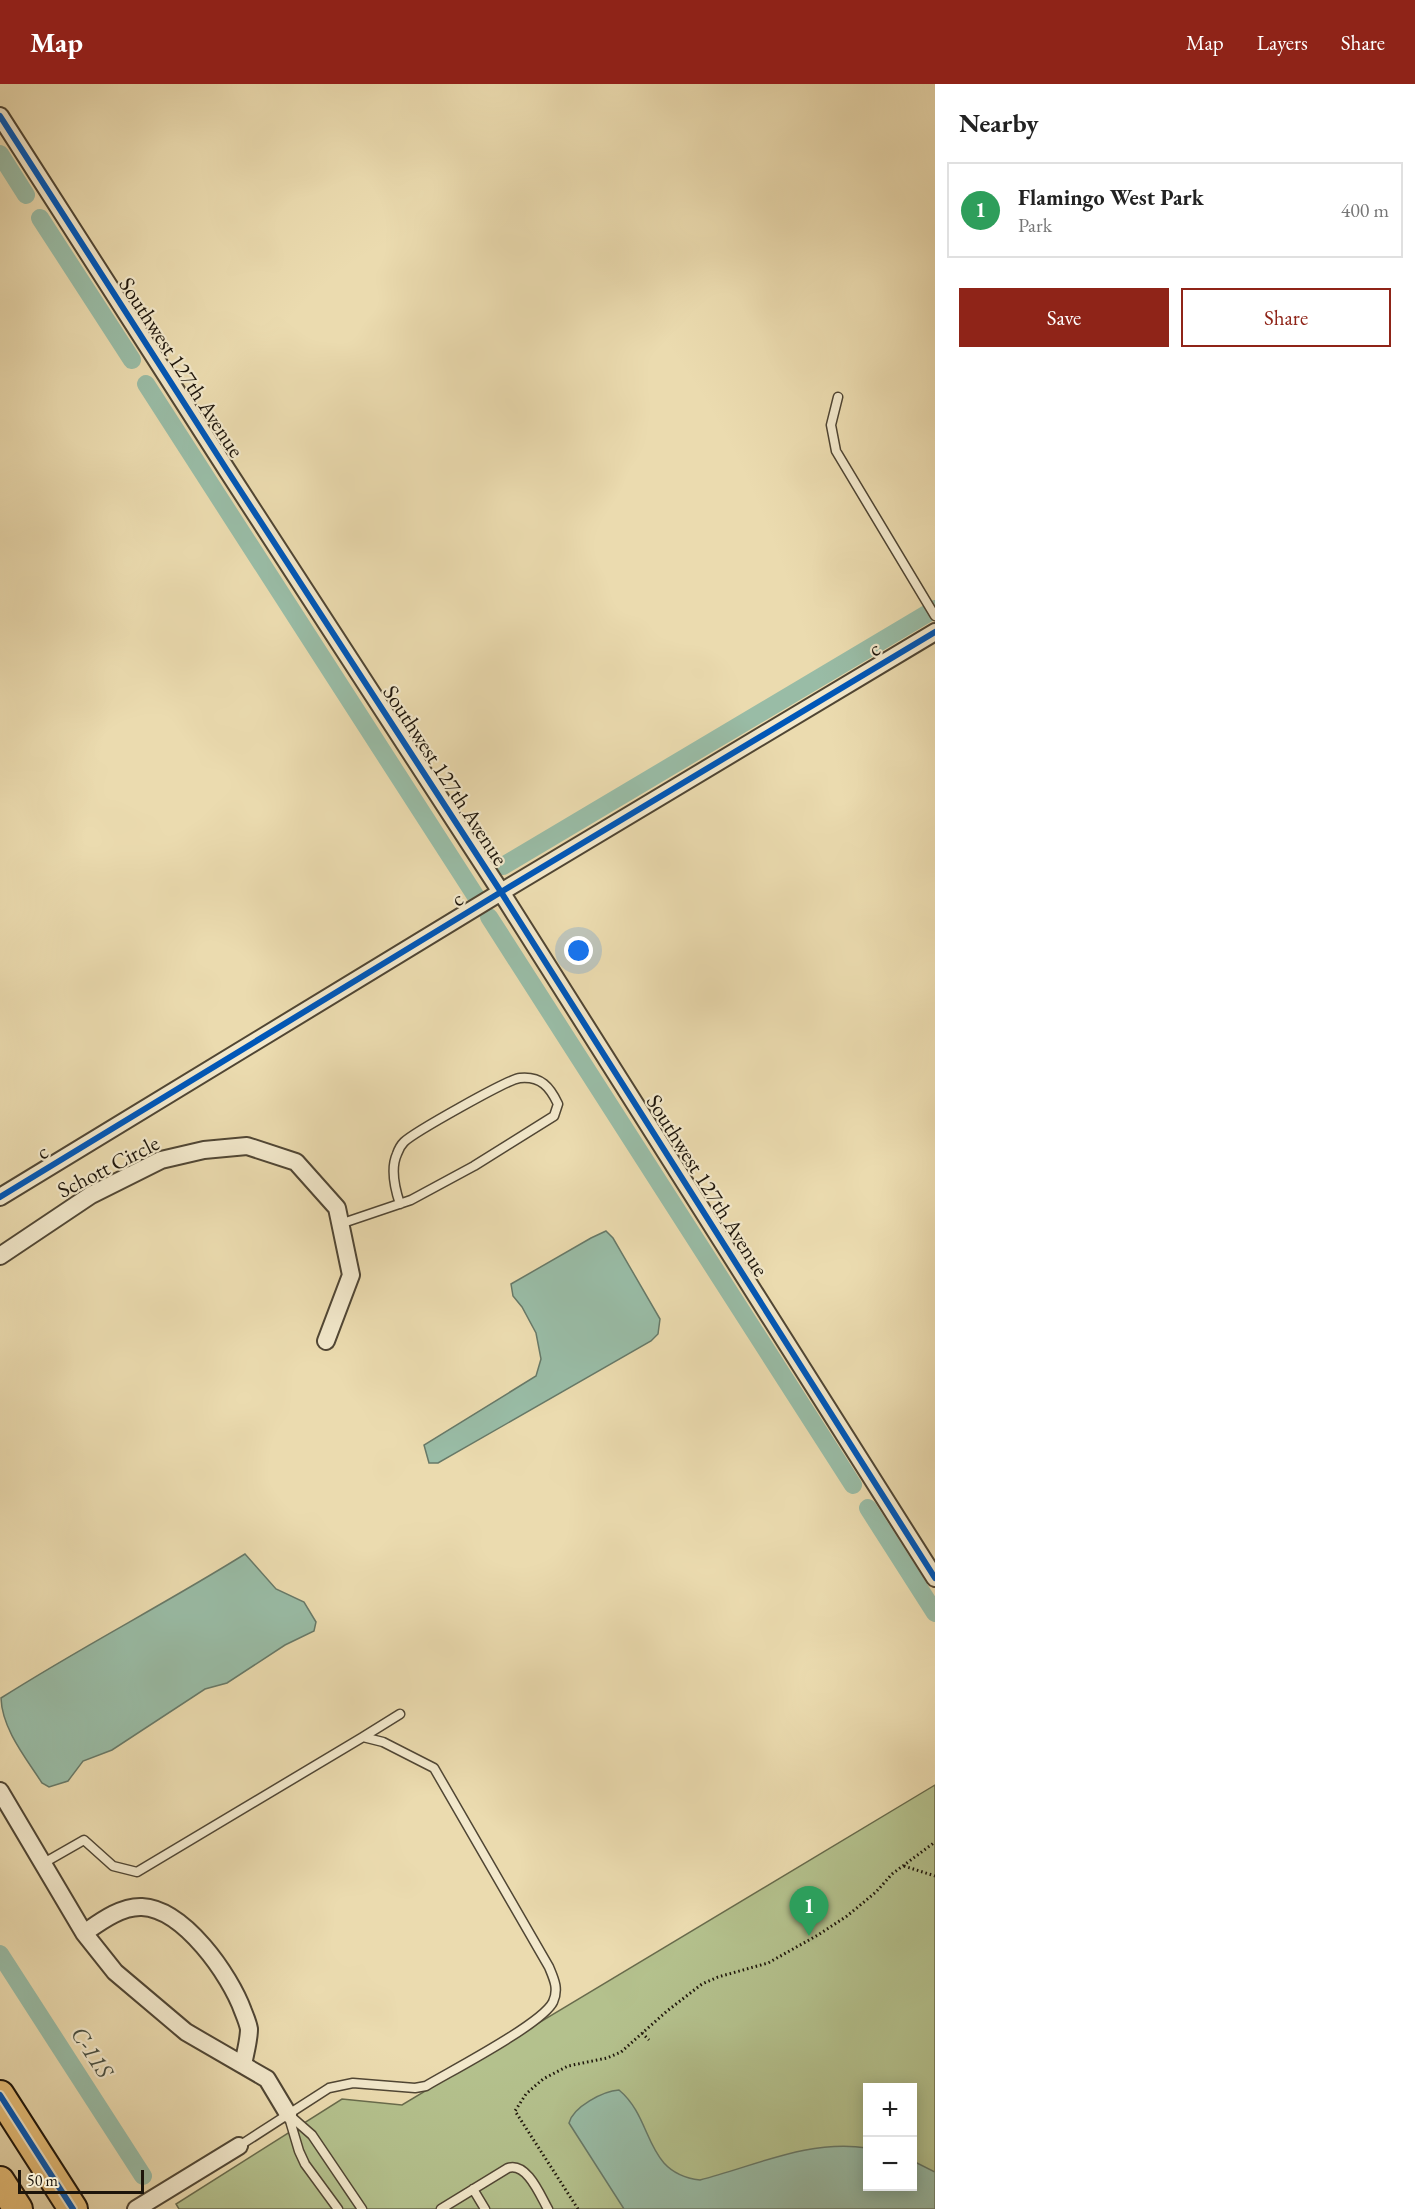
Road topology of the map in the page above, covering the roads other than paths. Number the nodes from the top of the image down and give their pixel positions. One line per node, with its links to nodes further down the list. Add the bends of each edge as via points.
1 (0, 116): 5 (street, Southwest 127th Avenue)
2 (838, 397): 3 (lane, via 831,424 836,451)
3 (935, 616)
4 (935, 632): 5 (street, c)
5 (501, 892): 6 (street, c); 11 (street, Southwest 127th Avenue)
6 (0, 1197)
7 (400, 1204): 7 (lane, via 474,1166 554,1116 558,1104 551,1088 539,1080 519,1078 470,1101 404,1142 394,1169); 8 (lane)
8 (340, 1224): 9 (street, Schott Circle, via 337,1208 296,1162 247,1146 204,1150 161,1160 91,1195); 10 (street, Schott Circle, via 351,1275)
9 (0, 1256)
10 (326, 1341)
11 (935, 1578)
12 (400, 1714): 13 (lane)
13 (363, 1737): 15 (lane, via 137,1872 113,1866 84,1840); 19 (lane, via 383,1742 434,1768 556,1984 552,2004 530,2024 426,2086 343,2085 329,2088)
14 (0, 1791): 15 (street)
15 (42, 1864): 16 (street)
16 (84, 1933): 17 (street, via 115,1972 186,2032); 17 (street, via 112,1916 140,1907 161,1911 192,1936 227,1976 237,1995 249,2028)
17 (243, 2065): 19 (street, via 267,2079)
18 (0, 2096): 24 (highway)
19 (288, 2114): 20 (lane); 26 (lane, via 304,2164); 27 (lane, via 312,2135)
20 (239, 2146): 25 (street)
21 (0, 2181): 23 (highway)
22 (473, 2189): 28 (lane); 29 (lane); 30 (lane, via 515,2166 526,2173)
23 (18, 2209)
24 (73, 2209)
25 (136, 2209)
26 (338, 2209)
27 (362, 2209)
28 (441, 2209)
29 (486, 2209)
30 (548, 2209)

